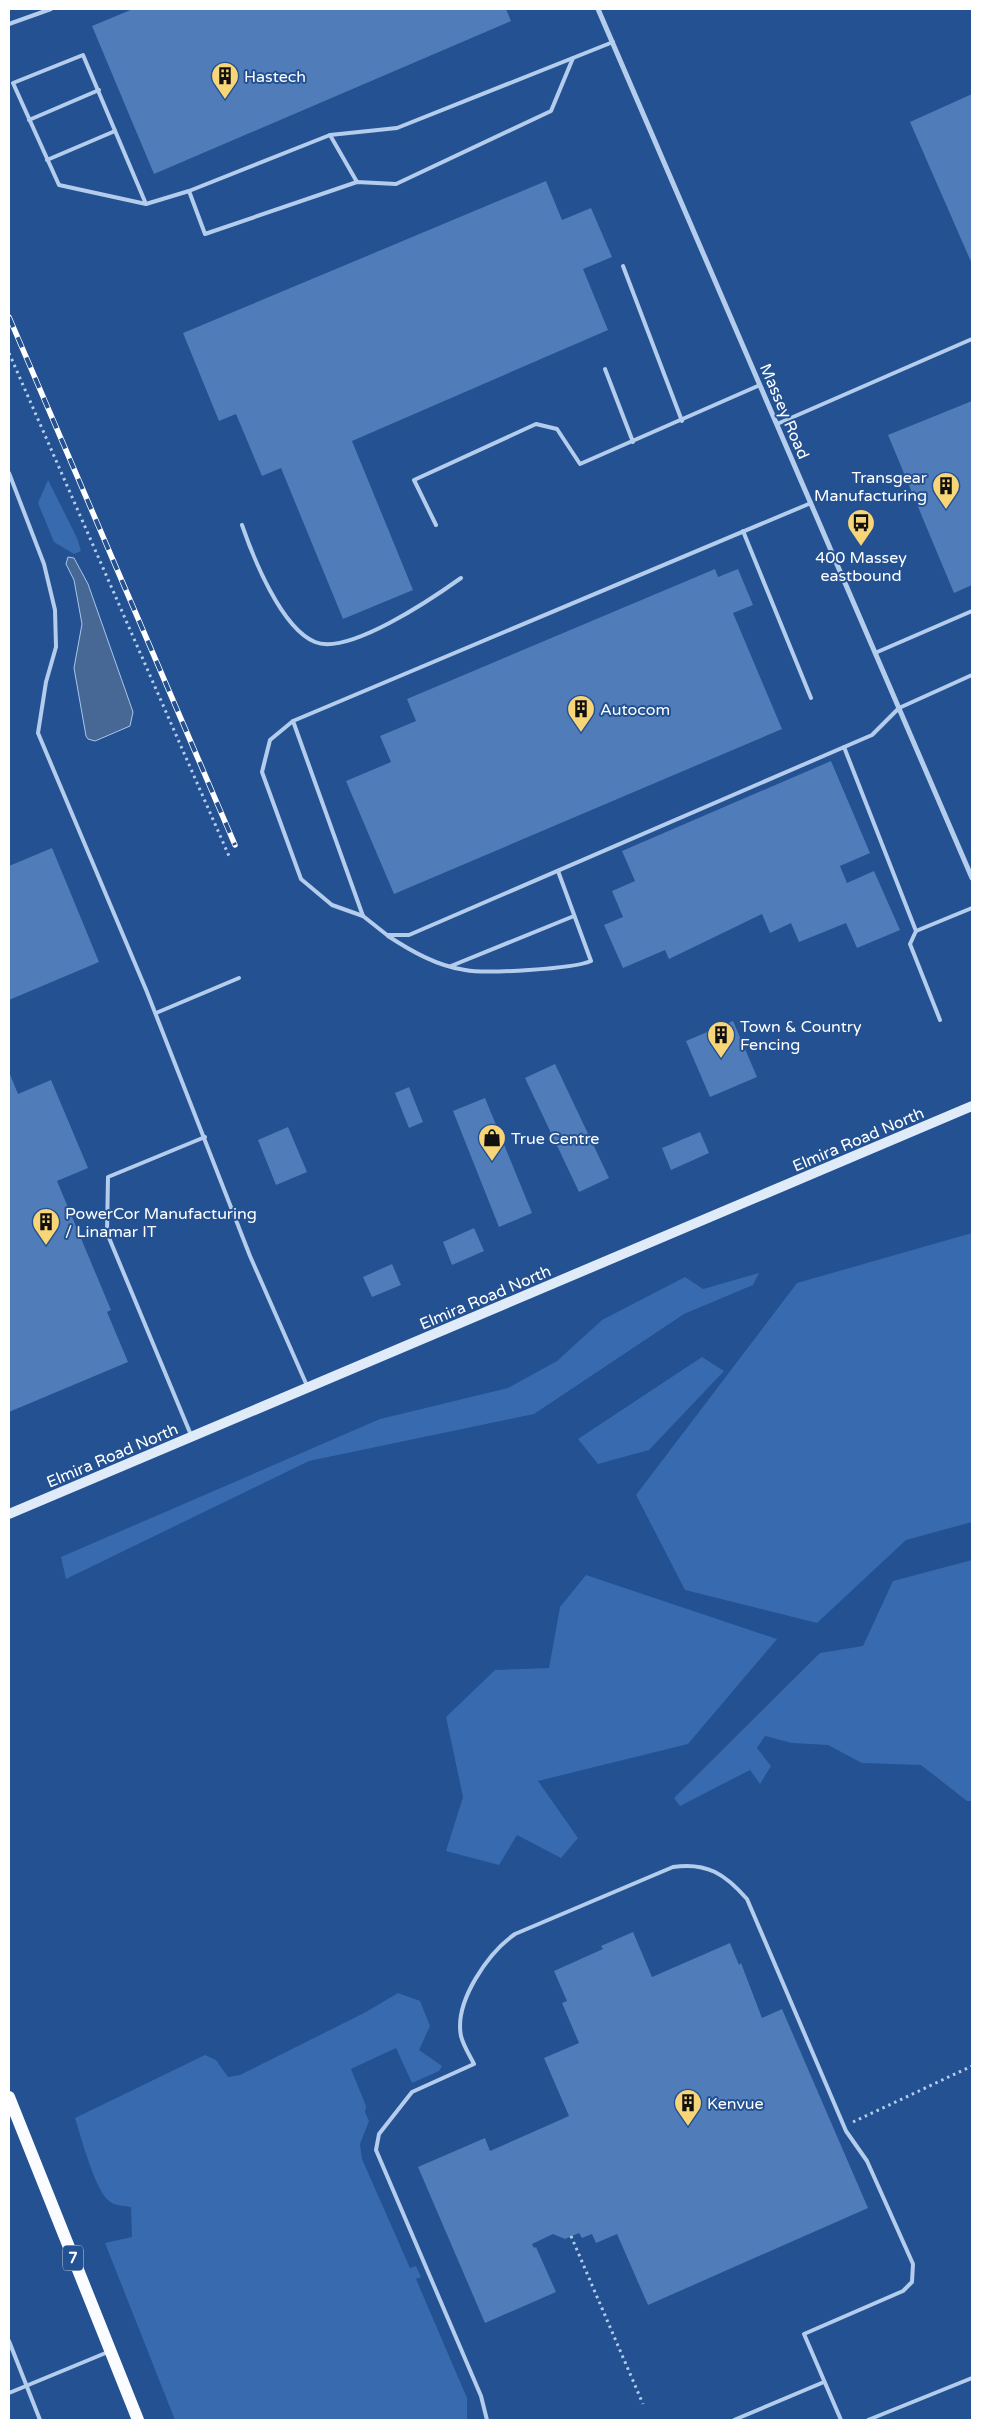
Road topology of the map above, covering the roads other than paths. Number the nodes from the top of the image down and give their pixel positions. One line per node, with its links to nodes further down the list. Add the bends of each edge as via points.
1 (51, 9): 3 (lane)
2 (598, 9): 4 (street, Massey Road)
3 (9, 24)
4 (613, 42): 5 (lane); 17 (street, Massey Road)
5 (573, 58): 9 (lane, via 398,128); 11 (lane, via 550,111 396,184)
6 (98, 90): 7 (lane); 7 (lane, via 84,55 13,83); 8 (lane)
7 (29, 120): 10 (lane)
8 (115, 131): 10 (lane); 13 (lane)
9 (330, 135): 11 (lane); 12 (lane)
10 (47, 160): 13 (lane, via 59,185)
11 (357, 182): 12 (lane, via 205,234)
12 (189, 191): 13 (lane)
13 (146, 204)
14 (623, 266): 18 (lane)
15 (972, 338): 19 (lane)
16 (605, 369): 20 (lane)
17 (760, 385): 18 (lane); 19 (street, Massey Road)
18 (682, 421): 20 (lane)
19 (777, 424): 22 (street, Massey Road)
20 (633, 442): 24 (lane, via 580,464 557,429 536,424 414,480)
21 (9, 473): 43 (lane, via 44,564 55,610 56,647 46,682 38,733)
22 (811, 503): 25 (lane); 28 (street, Massey Road)
23 (242, 525): 26 (lane, via 256,567 284,612 294,626 316,642 345,643 420,607)
24 (436, 525)
25 (744, 531): 30 (lane); 32 (lane)
26 (461, 578)
27 (972, 612): 28 (lane)
28 (875, 653): 31 (street, Massey Road)
29 (972, 675): 31 (lane)
30 (811, 698)
31 (899, 708): 33 (lane, via 872,735); 35 (street, Massey Road)
32 (293, 721): 37 (lane); 37 (lane, via 270,740 262,772 301,879 332,905)
33 (844, 747): 34 (lane); 39 (lane)
34 (558, 871): 38 (lane); 40 (lane, via 409,935)
35 (972, 878)
36 (972, 908): 39 (lane)
37 (363, 916): 40 (lane)
38 (574, 916): 41 (lane); 41 (lane, via 591,961 583,965 535,970 465,970)
39 (916, 931): 44 (lane, via 910,944)
40 (387, 935): 41 (lane, via 414,953)
41 (451, 966)
42 (239, 978): 43 (lane)
43 (156, 1013): 46 (lane)
44 (940, 1020)
45 (972, 1106): 47 (main road, Elmira Road North)
46 (205, 1136): 47 (lane, via 250,1256); 48 (lane, via 108,1177 107,1233)
47 (308, 1389): 48 (main road, Elmira Road North)
48 (192, 1438): 49 (main road, Elmira Road North)
49 (9, 1514)
50 (9, 2097): 51 (main road, 7)
51 (13, 2122): 53 (main road, 7)
52 (9, 2341): 56 (lane)
53 (110, 2351): 56 (lane); 59 (main road, 7)
54 (972, 2378): 63 (lane)
55 (824, 2382): 60 (lane, via 804,2334 903,2291 912,2282 913,2264 867,2161 844,2126 747,1900 734,1885 714,1871 690,1864 673,1867 515,1934 500,1944 478,1976 462,2016 461,2036 474,2064 412,2092 379,2134 376,2150 481,2396); 61 (lane); 62 (lane)
56 (26, 2385): 57 (lane); 58 (lane)
57 (9, 2393)
58 (40, 2420)
59 (138, 2420)
60 (487, 2420)
61 (734, 2420)
62 (841, 2420)
63 (868, 2420)

